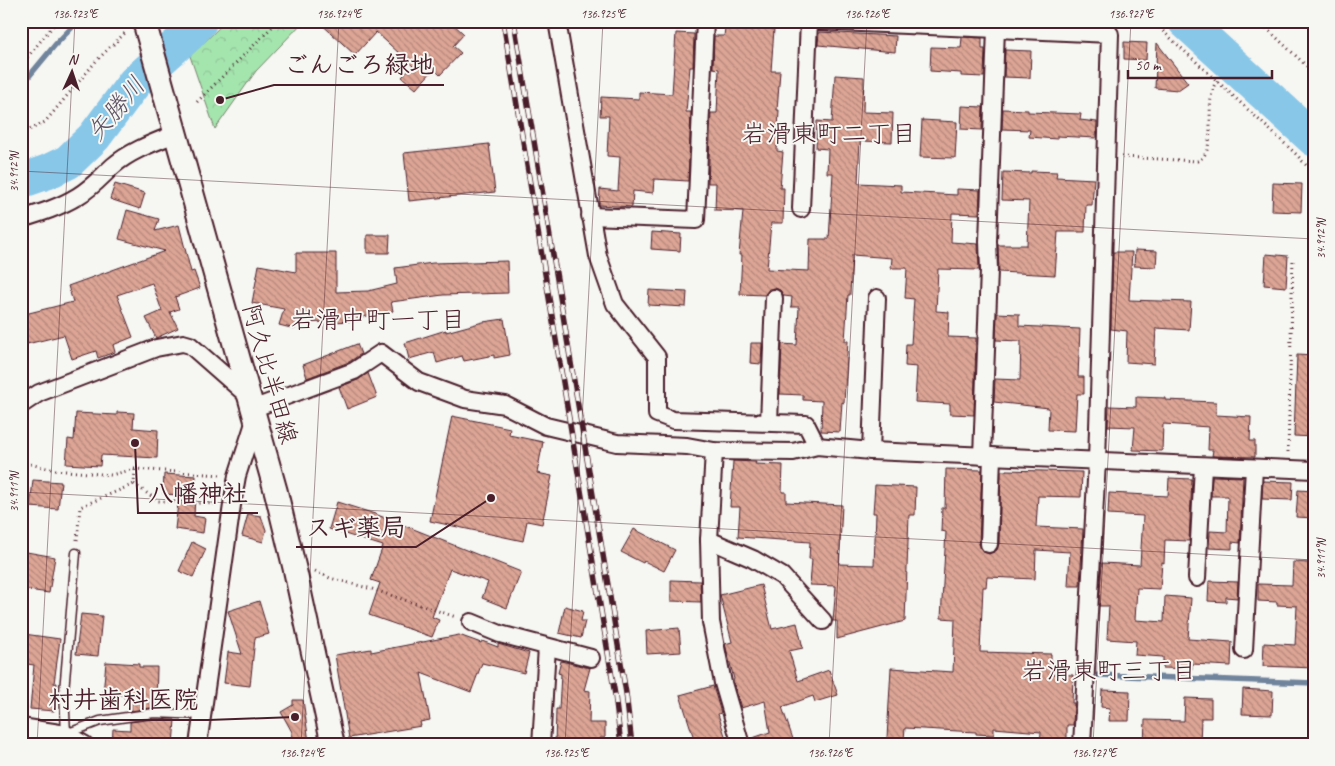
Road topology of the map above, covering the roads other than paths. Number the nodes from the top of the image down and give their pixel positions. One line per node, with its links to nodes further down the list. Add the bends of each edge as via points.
1 (558, 21): 9 (street)
2 (706, 21): 9 (street, via 696,220)
3 (809, 21): 8 (street)
4 (816, 21): 6 (street)
5 (140, 25): 7 (main road, 阿久比半田線)
6 (996, 29): 19 (street, via 988,241); 20 (street, via 1110,34)
7 (175, 134): 10 (street, via 114,165 96,184 77,196 51,210); 14 (main road, 阿久比半田線)
8 (801, 209)
9 (590, 216): 15 (street, via 598,256 615,304 658,357 657,414 673,420)
10 (21, 219)
11 (774, 298): 15 (street)
12 (877, 298): 17 (street)
13 (21, 406): 14 (street, via 39,393 156,348 184,343 190,345)
14 (252, 408): 18 (street, via 354,371 381,353 419,382 465,399 505,405 546,426 617,443 687,446); 33 (street, via 232,505); 38 (main road, 阿久比半田線, via 295,570)
15 (769, 422): 16 (street, via 806,424)
16 (816, 446): 17 (street); 18 (street, via 793,452)
17 (871, 451): 19 (street)
18 (714, 452): 24 (street)
19 (987, 456): 20 (street); 25 (street)
20 (1098, 461): 21 (street); 41 (street)
21 (1203, 466): 22 (street); 27 (street)
22 (1254, 468): 23 (street); 31 (street)
23 (1314, 470)
24 (709, 540): 28 (street, via 782,576); 40 (street, via 711,622 723,683)
25 (989, 544)
26 (76, 553): 35 (lane, via 64,691)
27 (1197, 578)
28 (823, 621)
29 (471, 622): 30 (street)
30 (547, 647): 32 (street); 39 (street)
31 (1244, 650)
32 (591, 658)
33 (203, 715): 35 (lane, via 154,714 100,721); 37 (street)
34 (28, 734): 35 (street)
35 (66, 734): 36 (street)
36 (85, 745)
37 (198, 745)
38 (333, 745)
39 (541, 745)
40 (742, 745)
41 (1082, 745)

